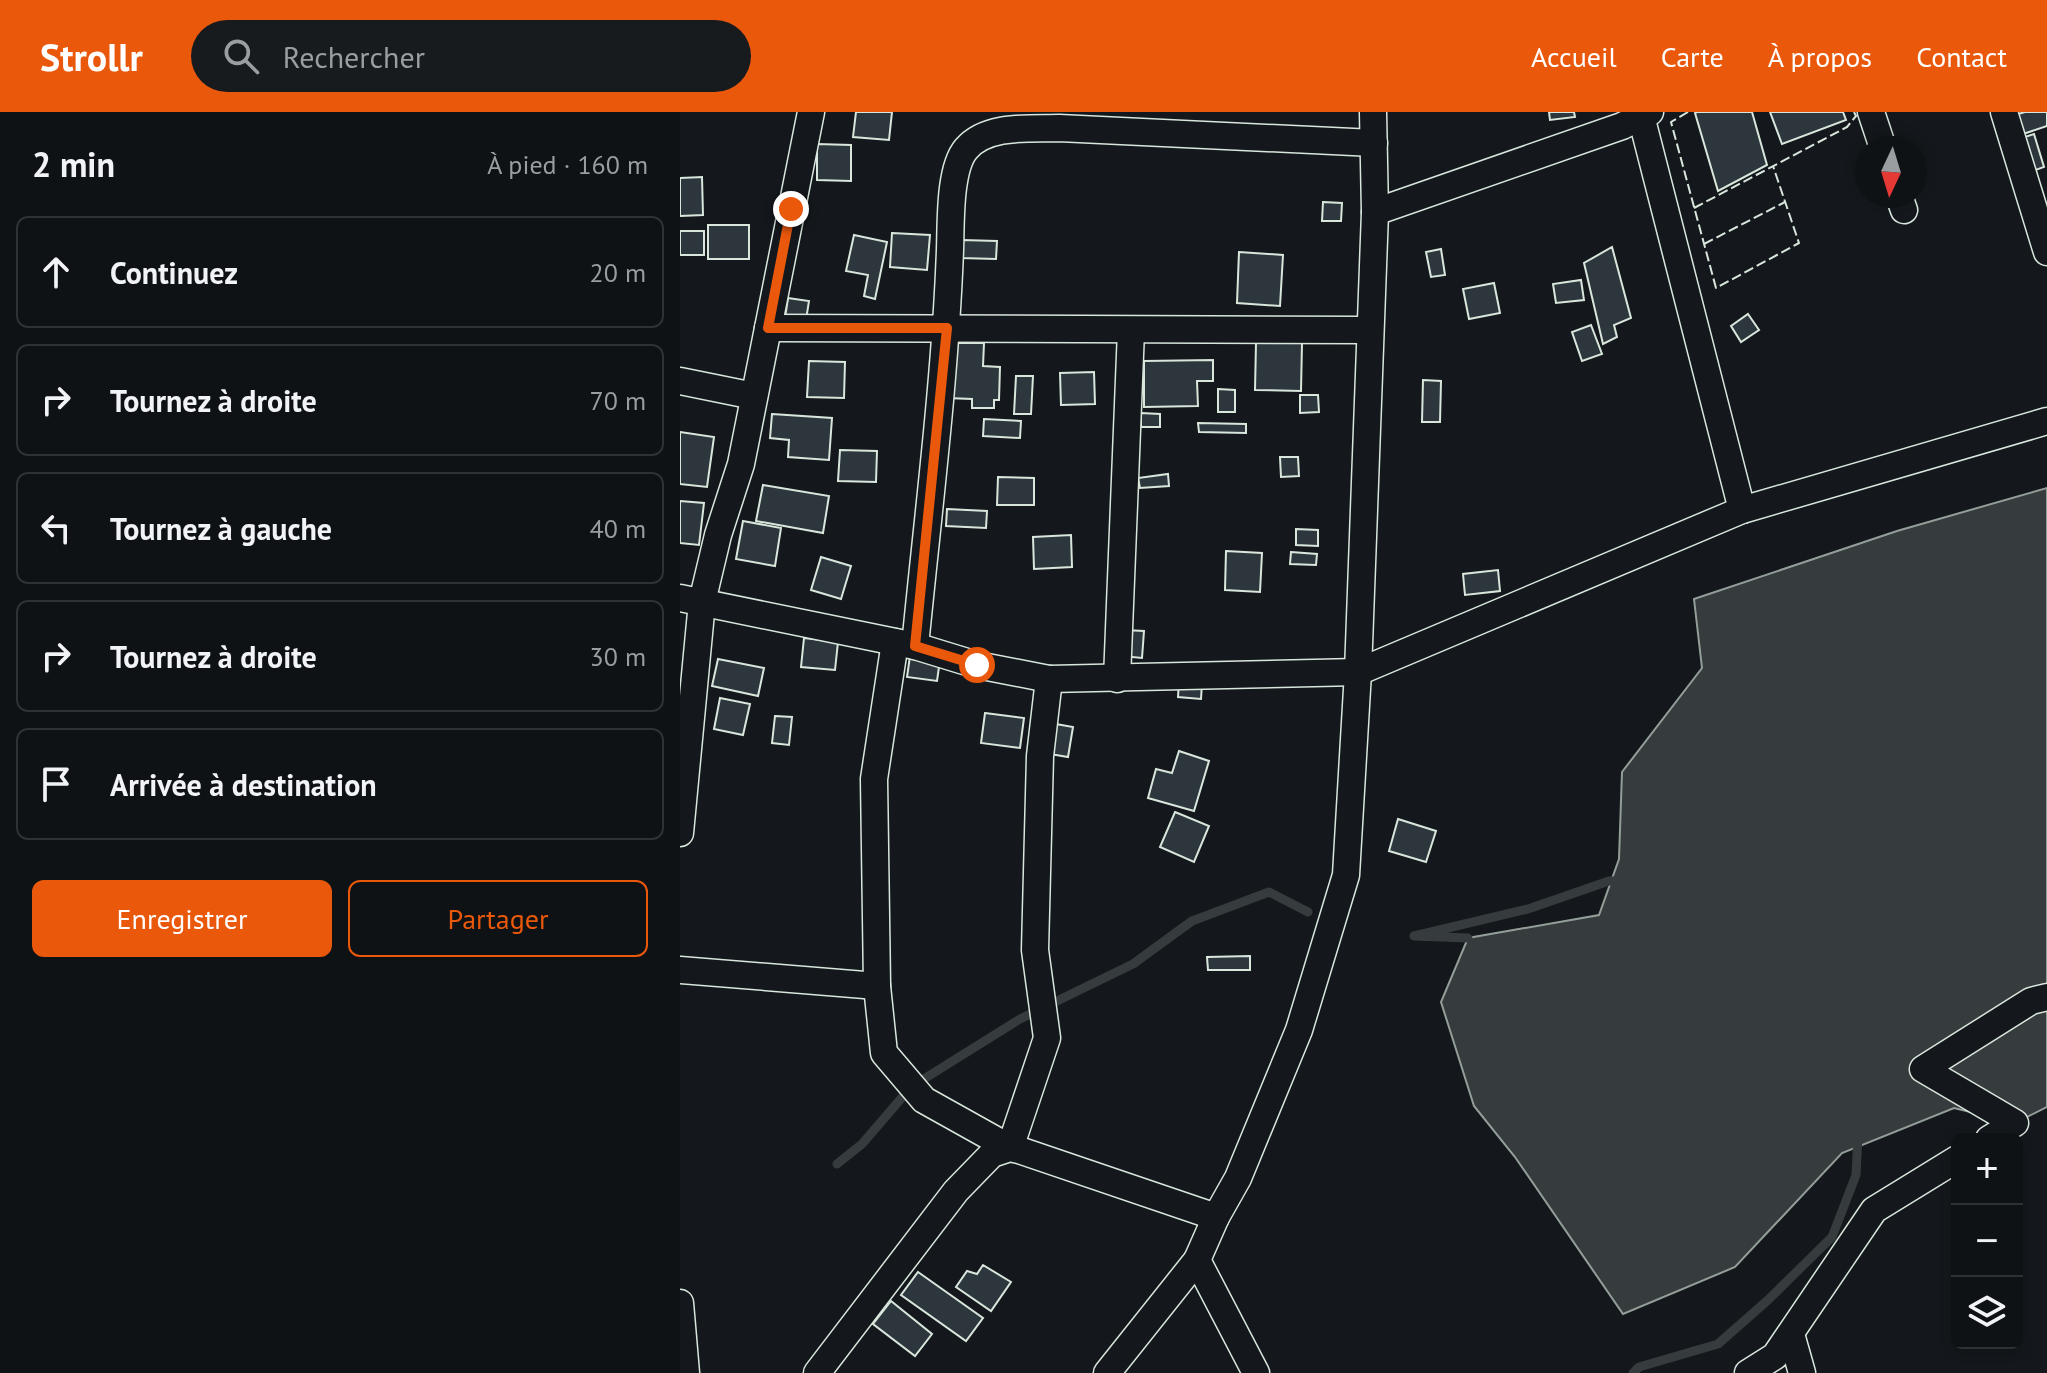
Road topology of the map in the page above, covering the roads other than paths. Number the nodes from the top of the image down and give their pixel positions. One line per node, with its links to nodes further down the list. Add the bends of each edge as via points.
1 (811, 112): 10 (street)
2 (1373, 112): 7 (street)
3 (1871, 112): 6 (street)
4 (2004, 112): 9 (street)
5 (1644, 114): 8 (street); 17 (street)
6 (1879, 136)
7 (1374, 143): 8 (street); 11 (street, via 1059,128 985,135 966,149 958,169)
8 (1375, 212): 13 (street)
9 (2047, 252)
10 (768, 328): 11 (street); 15 (street)
11 (947, 328): 12 (street); 19 (street)
12 (1131, 330): 13 (street); 22 (street)
13 (1369, 330): 20 (street)
14 (680, 381): 15 (street)
15 (754, 396): 18 (street, via 741,464)
16 (2047, 421): 17 (street)
17 (1742, 510): 20 (street)
18 (691, 600): 19 (street); 23 (street)
19 (905, 644): 21 (street); 25 (street, via 874,779)
20 (1358, 672): 22 (street); 30 (street, via 1346,875 1299,1030 1238,1178)
21 (1049, 679): 22 (street); 28 (street, via 1040,756 1035,950 1047,1038)
22 (1117, 679)
23 (680, 833)
24 (680, 970): 25 (street)
25 (877, 986): 28 (street, via 884,1053 911,1087 924,1100)
26 (2047, 997): 27 (street, via 2031,1001 1923,1069 2015,1123)
27 (1999, 1133)
28 (1010, 1148): 30 (street); 35 (street, via 992,1154 956,1191)
29 (1951, 1163): 33 (street, via 1874,1210)
30 (1216, 1217): 31 (street)
31 (1197, 1260): 36 (street); 37 (street)
32 (680, 1303): 34 (street)
33 (1791, 1334): 38 (street, via 1775,1356); 39 (street)
34 (686, 1373)
35 (817, 1373)
36 (1107, 1373)
37 (1256, 1373)
38 (1748, 1373)
39 (1802, 1373)

